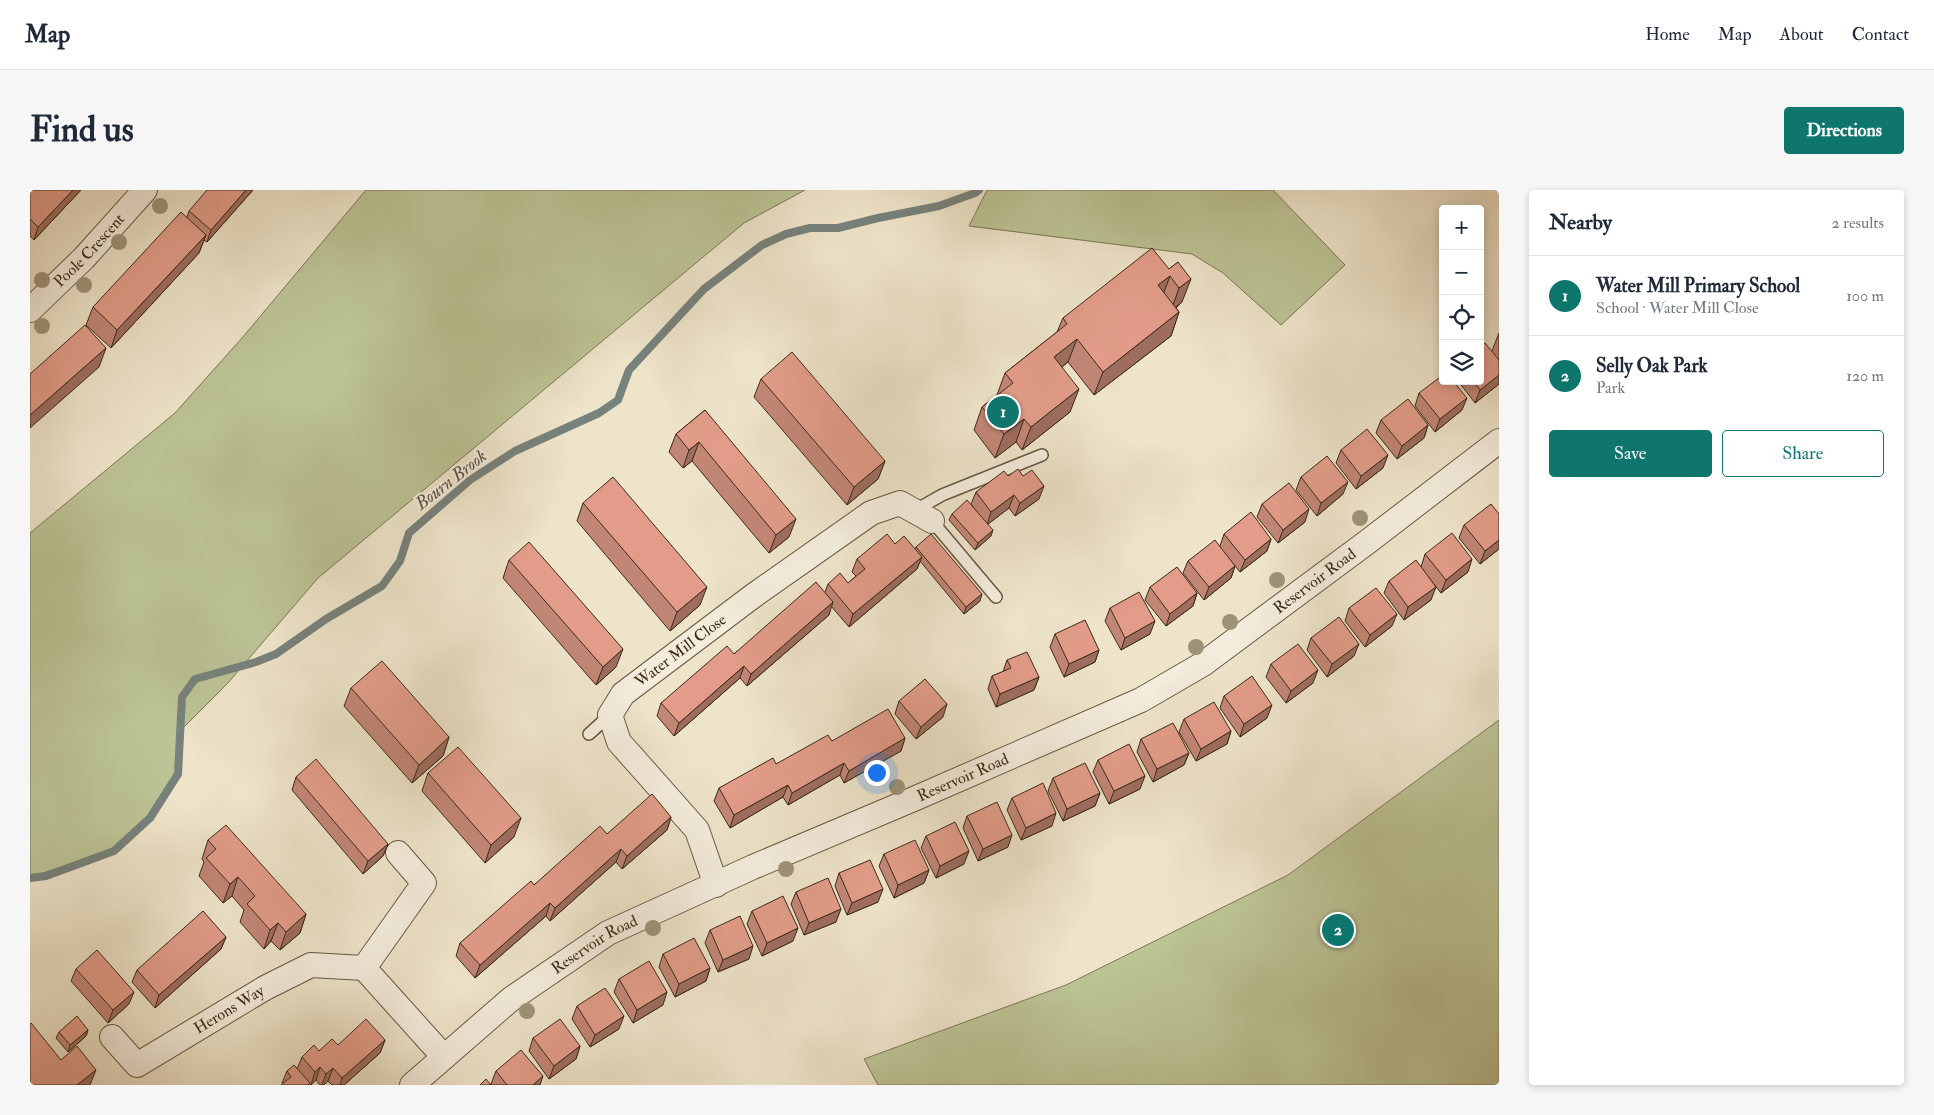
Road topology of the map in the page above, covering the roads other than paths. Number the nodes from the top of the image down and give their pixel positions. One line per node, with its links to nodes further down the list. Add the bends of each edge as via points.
1 (145, 190): 2 (street, Poole Crescent, via 84,258)
2 (30, 310)
3 (1499, 441): 10 (street, Reservoir Road, via 1203,664 1141,700)
4 (1042, 455): 5 (lane, via 942,495)
5 (923, 516): 6 (lane); 7 (street, Water Mill Close, via 900,502 870,514 656,667 623,694)
6 (996, 597)
7 (610, 714): 8 (lane); 10 (street, via 619,742 697,830)
8 (588, 734)
9 (398, 852): 11 (street, via 424,883)
10 (716, 885): 13 (street, Reservoir Road, via 608,933 511,999)
11 (364, 968): 12 (street, Herons Way, via 311,965 265,988 136,1065); 13 (street)
12 (112, 1037)
13 (444, 1056): 14 (street, Reservoir Road)
14 (412, 1085)

